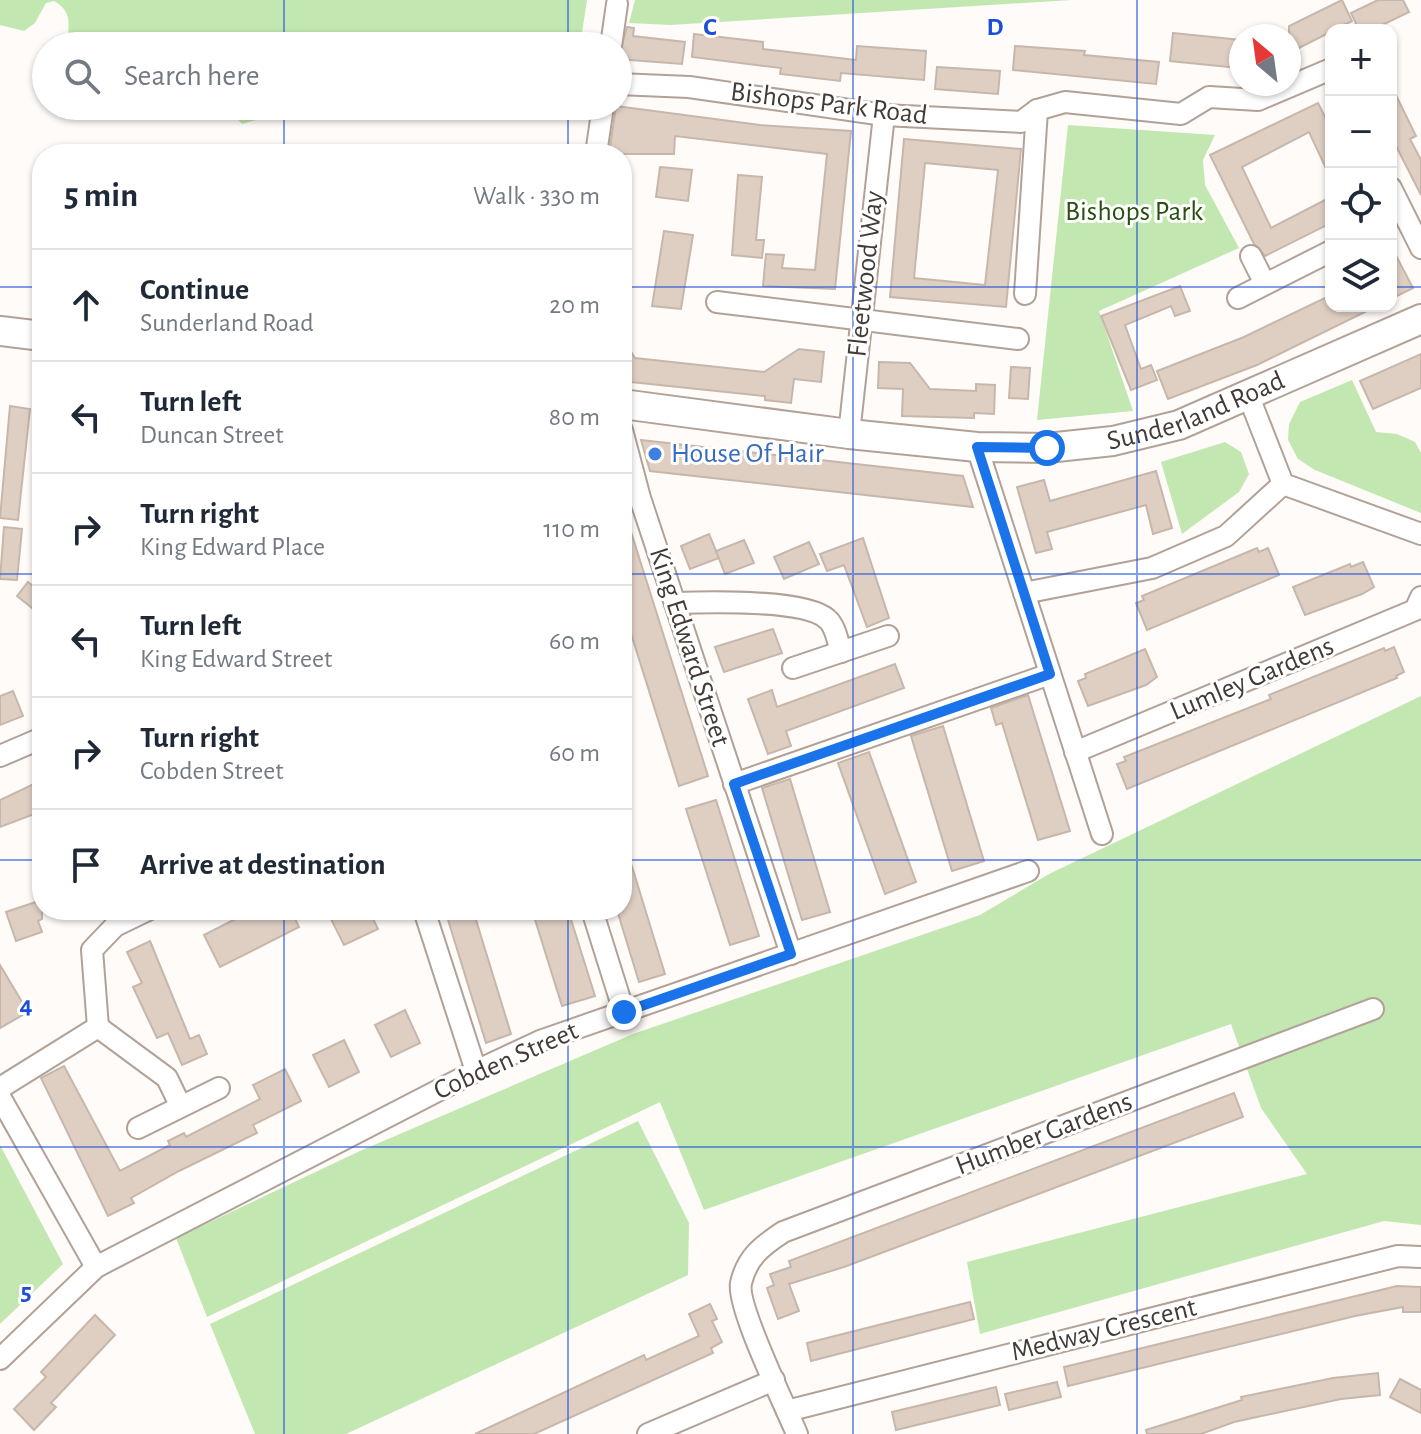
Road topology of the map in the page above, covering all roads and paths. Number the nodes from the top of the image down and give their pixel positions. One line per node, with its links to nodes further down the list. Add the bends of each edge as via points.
1 (617, 4): 2 (street)
2 (613, 32)
3 (1325, 72): 5 (street, Bishops Park Road, via 1258,100 1209,97 1181,114 1065,102)
4 (632, 85): 6 (street, Bishops Park Road, via 689,87)
5 (1037, 110): 6 (street, Bishops Park Road, via 1021,122); 14 (street)
6 (884, 115): 17 (street, Fleetwood Way)
7 (601, 120): 8 (street)
8 (597, 144)
9 (1398, 218): 10 (street)
10 (1421, 248)
11 (1325, 254): 13 (street)
12 (1251, 256): 13 (street)
13 (1265, 284): 15 (street)
14 (1025, 294)
15 (1238, 298)
16 (717, 302): 17 (street)
17 (862, 318): 21 (street); 24 (street, Fleetwood Way)
18 (1421, 319): 22 (main road, Sunderland Road)
19 (0, 331): 20 (main road)
20 (32, 335)
21 (1018, 339)
22 (1249, 397): 25 (main road, Sunderland Road, via 1179,425 1113,441 1047,448); 27 (street)
23 (632, 405): 24 (main road, Sunderland Road)
24 (849, 434): 25 (main road, Sunderland Road)
25 (977, 447): 29 (street)
26 (632, 463): 31 (street, King Edward Street)
27 (1283, 484): 28 (street); 29 (street, via 1226,536 1152,568)
28 (1421, 534)
29 (1024, 593): 35 (street)
30 (1421, 597): 37 (street, Lumley Gardens, via 1415,610)
31 (675, 603): 33 (street, via 815,611 830,620); 39 (street, King Edward Street)
32 (888, 636): 33 (street)
33 (841, 652): 34 (street)
34 (793, 668)
35 (1050, 674): 37 (street); 39 (street)
36 (32, 742): 38 (street)
37 (1075, 752): 40 (street)
38 (0, 756)
39 (734, 784): 45 (street, King Edward Street)
40 (1102, 834)
41 (1028, 871): 45 (street, Cobden Street)
42 (127, 920): 48 (street, via 92,950)
43 (427, 920): 49 (street)
44 (595, 920): 47 (street)
45 (791, 954): 47 (street, Cobden Street)
46 (1373, 1009): 58 (street, Humber Gardens, via 783,1232 754,1251 740,1285)
47 (624, 1012): 49 (street, Cobden Street, via 540,1041)
48 (98, 1027): 50 (street); 53 (street, via 167,1078)
49 (476, 1071): 56 (street, Cobden Street)
50 (0, 1088)
51 (219, 1088): 53 (street)
52 (0, 1097): 56 (street)
53 (180, 1105): 54 (street)
54 (138, 1128)
55 (1421, 1257): 59 (street, Medway Crescent, via 1398,1256)
56 (96, 1267): 57 (street, Cobden Street)
57 (0, 1359)
58 (774, 1380): 59 (street); 60 (street)
59 (787, 1411): 61 (street)
60 (648, 1434)
61 (797, 1434)

